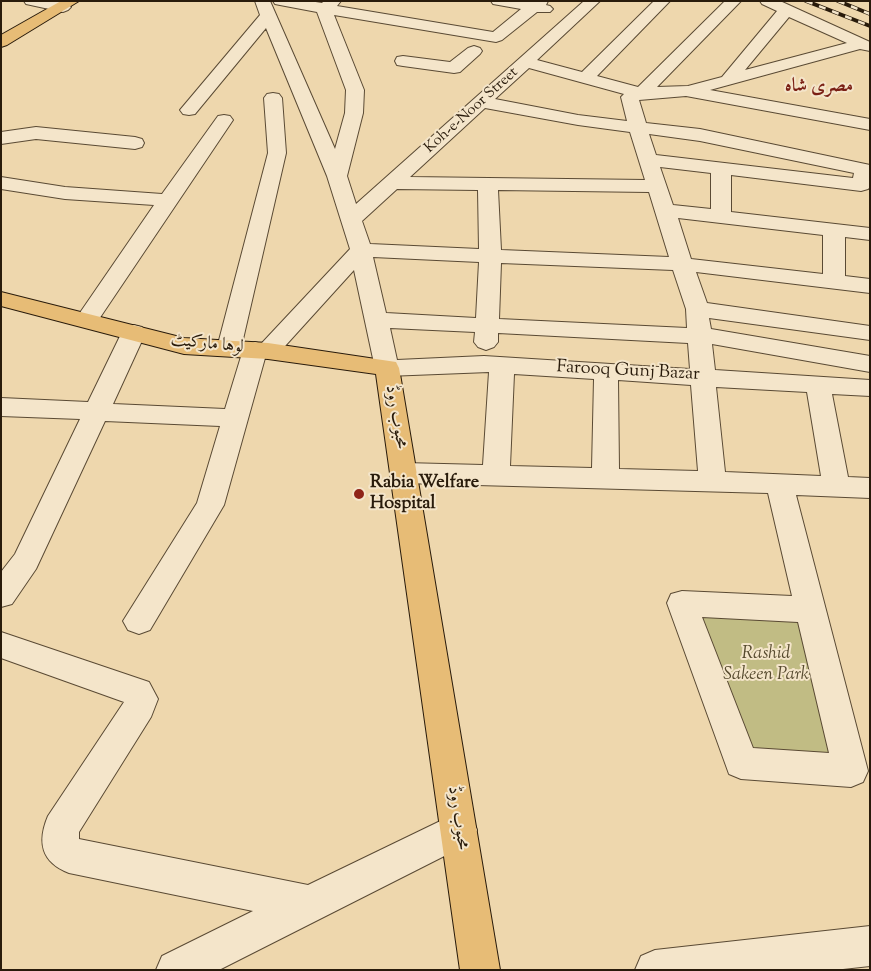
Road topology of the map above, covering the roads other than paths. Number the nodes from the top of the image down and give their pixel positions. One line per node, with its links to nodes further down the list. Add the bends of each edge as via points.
1 (32, 1): 8 (street)
2 (389, 1): 14 (street)
3 (498, 1): 9 (street)
4 (593, 1): 13 (street, Koh-e-Noor Street)
5 (663, 1): 20 (street)
6 (767, 1): 12 (street)
7 (731, 2): 23 (street)
8 (67, 4): 16 (main road)
9 (538, 4): 13 (street); 15 (street, via 496,37)
10 (329, 5): 11 (street); 14 (street); 35 (street, via 355,90 354,112)
11 (270, 6): 26 (street); 35 (street, محبوب روڈ)
12 (786, 10): 17 (street); 21 (street)
13 (578, 14): 19 (street, Koh-e-Noor Street)
14 (372, 18): 15 (street)
15 (432, 27): 18 (street, via 403,61 454,68)
16 (1, 42)
17 (866, 46): 21 (street)
18 (474, 50)
19 (526, 62): 20 (street); 25 (street, Koh-e-Noor Street)
20 (585, 78): 23 (street)
21 (728, 80): 22 (street)
22 (686, 91): 23 (street); 28 (street)
23 (641, 93): 29 (street, via 630,98)
24 (273, 98): 59 (street, via 277,153)
25 (481, 102): 29 (street, via 578,120); 37 (street, Koh-e-Noor Street)
26 (189, 110)
27 (224, 120): 40 (street)
28 (870, 124)
29 (638, 127): 32 (street); 34 (street, via 700,135)
30 (1, 138): 31 (street, via 36,134)
31 (135, 143)
32 (649, 160): 33 (street); 39 (street)
33 (721, 168): 34 (street, via 861,185); 42 (street)
34 (867, 170)
35 (337, 176): 43 (street, محبوب روڈ)
36 (1, 183): 40 (street, via 65,193)
37 (392, 184): 38 (street); 43 (street, Koh-e-Noor Street)
38 (488, 186): 39 (street); 47 (street)
39 (657, 186): 41 (street)
40 (167, 200): 53 (street)
41 (665, 210): 42 (street); 48 (street)
42 (721, 216): 44 (street)
43 (351, 220): 46 (street, محبوب روڈ)
44 (834, 230): 45 (street); 49 (street)
45 (870, 234)
46 (361, 250): 47 (street); 54 (street, محبوب روڈ); 59 (street)
47 (490, 256): 48 (street); 55 (street)
48 (682, 264): 49 (street); 52 (street)
49 (834, 282): 50 (street)
50 (870, 286)
51 (1, 299): 53 (main road, لوہا مارکیٹ)
52 (697, 308): 57 (street); 58 (street)
53 (87, 320): 56 (main road, لوہا مارکیٹ)
54 (377, 320): 55 (street); 62 (street, محبوب روڈ)
55 (486, 326): 58 (street); 60 (street)
56 (134, 332): 59 (main road, لوہا مارکیٹ, via 184,346); 68 (street)
57 (870, 332)
58 (700, 336): 61 (street); 64 (street)
59 (251, 350): 62 (main road, لوہا مارکیٹ); 69 (street)
60 (493, 364): 62 (street, Farooq Gunj Bazar); 63 (street, Farooq Gunj Bazar); 71 (street)
61 (870, 364)
62 (387, 368): 70 (main road, محبوب روڈ)
63 (606, 372): 64 (street, Farooq Gunj Bazar); 72 (street)
64 (703, 376): 65 (street, Farooq Gunj Bazar); 73 (street)
65 (818, 385): 66 (street, Farooq Gunj Bazar); 75 (street)
66 (870, 388)
67 (1, 407): 68 (street)
68 (96, 412): 69 (street); 77 (street, via 26,561)
69 (236, 418): 79 (street, via 210,505)
70 (404, 473): 71 (street); 81 (main road, محبوب روڈ)
71 (496, 475): 72 (street)
72 (605, 478): 73 (street)
73 (712, 481): 74 (street)
74 (779, 484): 75 (street); 78 (street)
75 (836, 486): 76 (street)
76 (870, 488)
77 (1, 595)
78 (811, 610): 78 (street, via 851,771 741,763 682,603)
79 (139, 621)
80 (1, 645): 82 (street, via 137,692 141,699 139,707 61,828 60,844 69,855)
81 (459, 830): 82 (street); 85 (main road, محبوب روڈ)
82 (310, 904): 84 (street)
83 (870, 946): 86 (street)
84 (176, 970)
85 (480, 970)
86 (655, 970)

